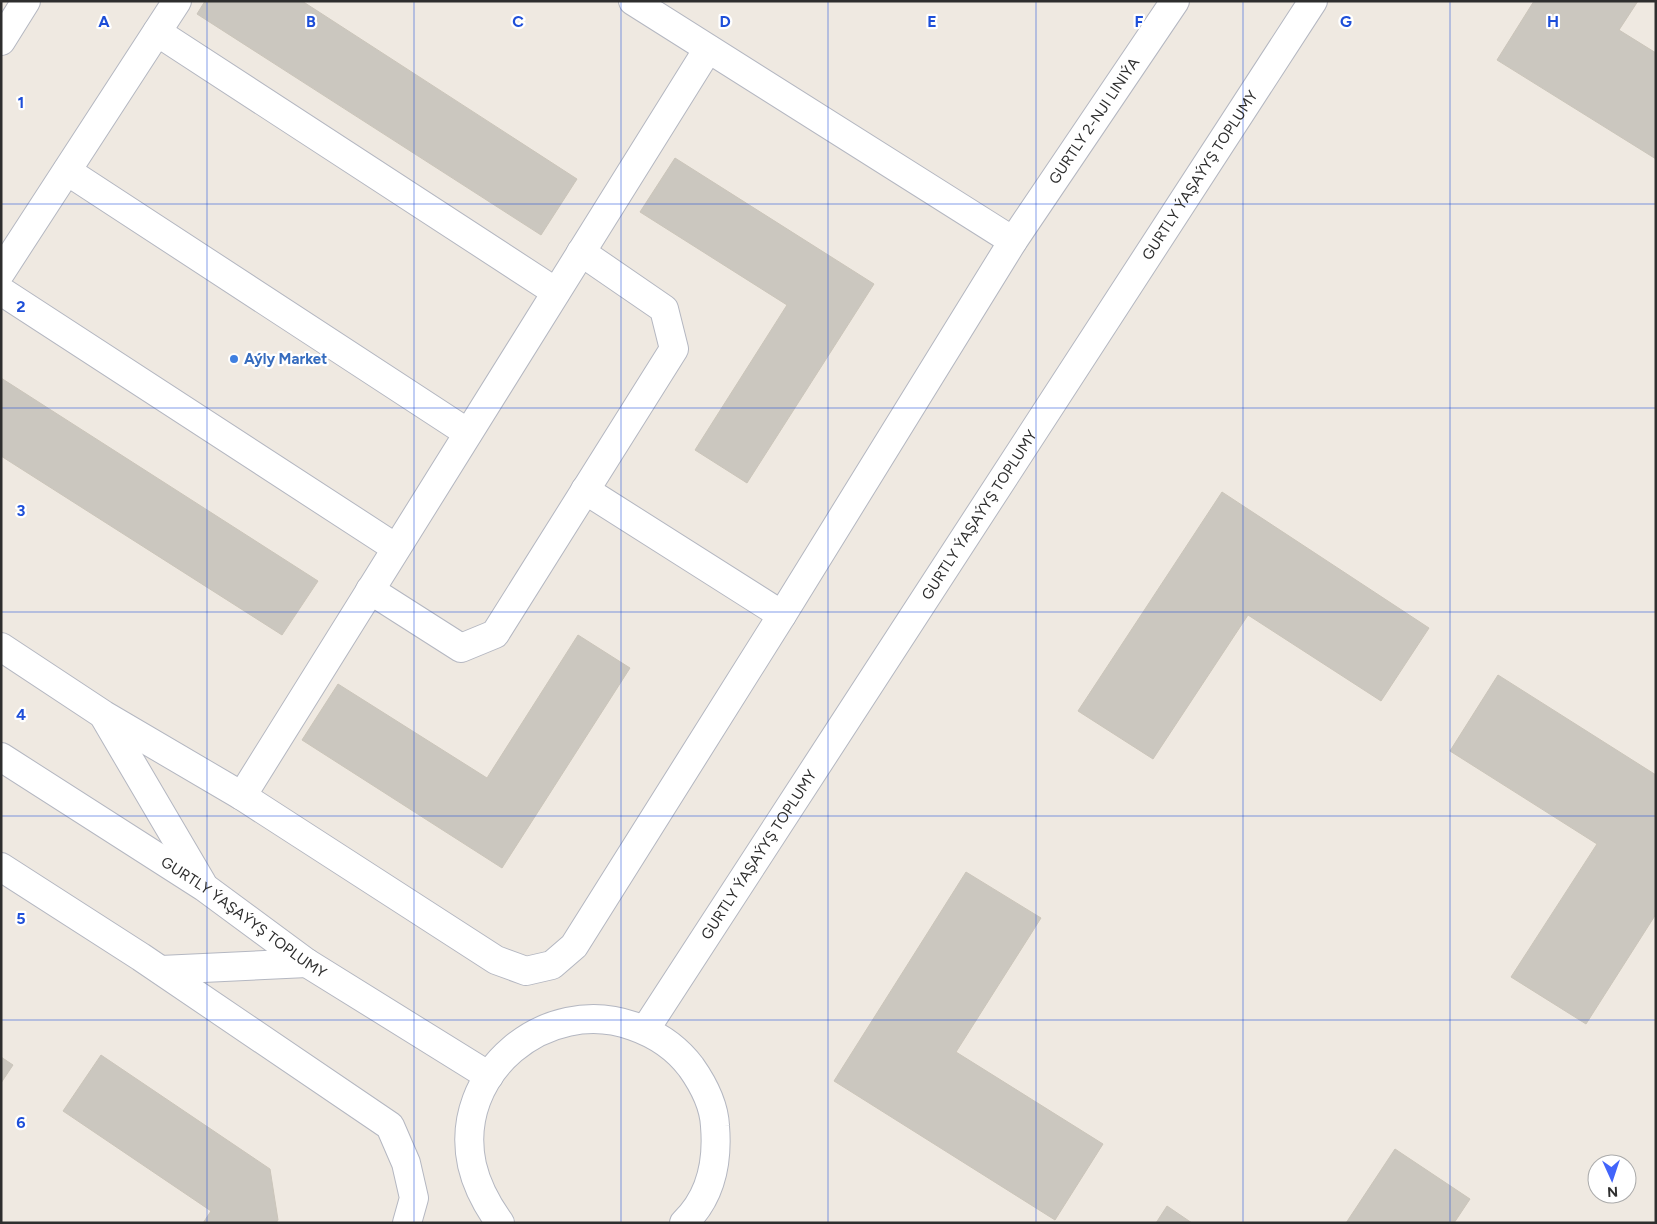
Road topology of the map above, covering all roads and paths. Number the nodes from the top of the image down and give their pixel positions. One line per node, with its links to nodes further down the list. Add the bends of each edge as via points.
1 (26, 1): 7 (street)
2 (177, 1): 6 (street)
3 (633, 1): 8 (street)
4 (1175, 1): 10 (street, GURTLY 2-NJI LINIÝA)
5 (1313, 1): 28 (street, GURTLY ÝAŞAÝYŞ TOPLUMY)
6 (157, 32): 9 (street); 14 (street)
7 (1, 41)
8 (708, 49): 10 (street); 11 (street)
9 (67, 170): 12 (street); 15 (street)
10 (1013, 240): 19 (street, GURTLY 2-NJI LINIÝA)
11 (581, 252): 14 (street); 16 (street, via 664,309 674,349)
12 (1, 272)
13 (1, 290): 17 (street)
14 (556, 292): 15 (street)
15 (468, 433): 17 (street)
16 (585, 490): 18 (street, via 495,634 461,648); 19 (street)
17 (396, 548): 18 (street)
18 (370, 590): 23 (street)
19 (782, 615): 23 (street, GURTLY 2-NJI LINIÝA, via 574,946 552,965 526,971 496,960)
20 (1, 647): 21 (street, GURTLY 2-NJI LINIÝA)
21 (104, 715): 23 (street, GURTLY 2-NJI LINIÝA); 25 (street)
22 (1, 757): 25 (street, GURTLY ÝAŞAÝYŞ TOPLUMY)
23 (242, 796)
24 (1, 867): 27 (street)
25 (204, 887): 26 (street, GURTLY ÝAŞAÝYŞ TOPLUMY)
26 (307, 963): 27 (street); 29 (street, GURTLY ÝAŞAÝYŞ TOPLUMY)
27 (160, 970): 31 (street, via 390,1126 406,1163 414,1198)
28 (645, 1030): 29 (street, via 602,1019 558,1024 519,1044 502,1058); 30 (street, via 684,1058 709,1099 717,1146 714,1169)
29 (489, 1076): 32 (street, via 478,1096 472,1118 471,1164 477,1186)
30 (696, 1219)
31 (407, 1223)
32 (500, 1223)

